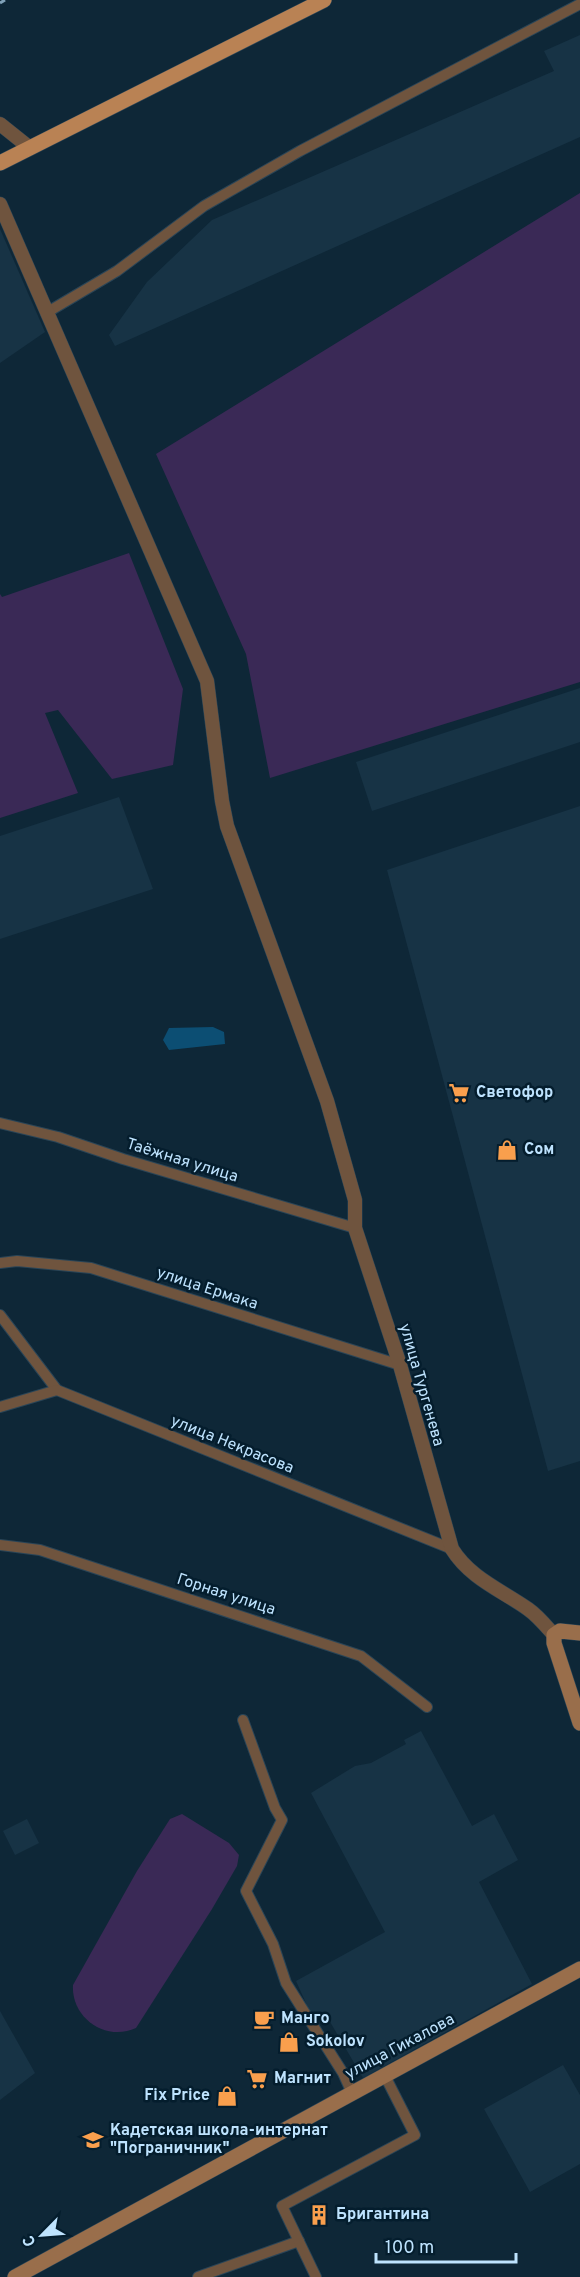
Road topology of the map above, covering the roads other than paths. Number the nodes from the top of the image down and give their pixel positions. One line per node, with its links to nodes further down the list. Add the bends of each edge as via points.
1 (324, 0): 4 (main road)
2 (580, 4): 7 (street, via 300,151 214,201 117,271)
3 (0, 124): 4 (street)
4 (30, 148): 5 (main road)
5 (0, 163)
6 (0, 204): 7 (street, улица Тургенева)
7 (46, 313): 9 (street, улица Тургенева, via 207,681 227,826 327,1101 356,1200)
8 (0, 1122): 9 (street, Таёжная улица)
9 (355, 1228): 12 (street, улица Тургенева)
10 (0, 1263): 12 (street, улица Ермака, via 91,1268)
11 (0, 1315): 13 (street)
12 (400, 1365): 16 (street, улица Тургенева)
13 (57, 1390): 14 (street); 16 (street, улица Некрасова)
14 (0, 1407)
15 (0, 1545): 19 (street, Горная улица, via 40,1550 361,1656)
16 (452, 1549): 18 (street, улица Тургенева, via 460,1562 530,1610)
17 (580, 1633): 18 (main road, via 560,1631)
18 (554, 1635): 21 (main road)
19 (427, 1707)
20 (243, 1720): 24 (street, via 282,1820 246,1891 273,1944 286,1983)
21 (580, 1723)
22 (580, 1969): 23 (main road, улица Гикалова)
23 (385, 2076): 24 (main road, улица Гикалова); 25 (street, via 415,2135 282,2206)
24 (352, 2093): 26 (main road, улица Гикалова)
25 (299, 2241): 27 (street); 28 (street)
26 (15, 2277)
27 (198, 2277)
28 (316, 2277)

